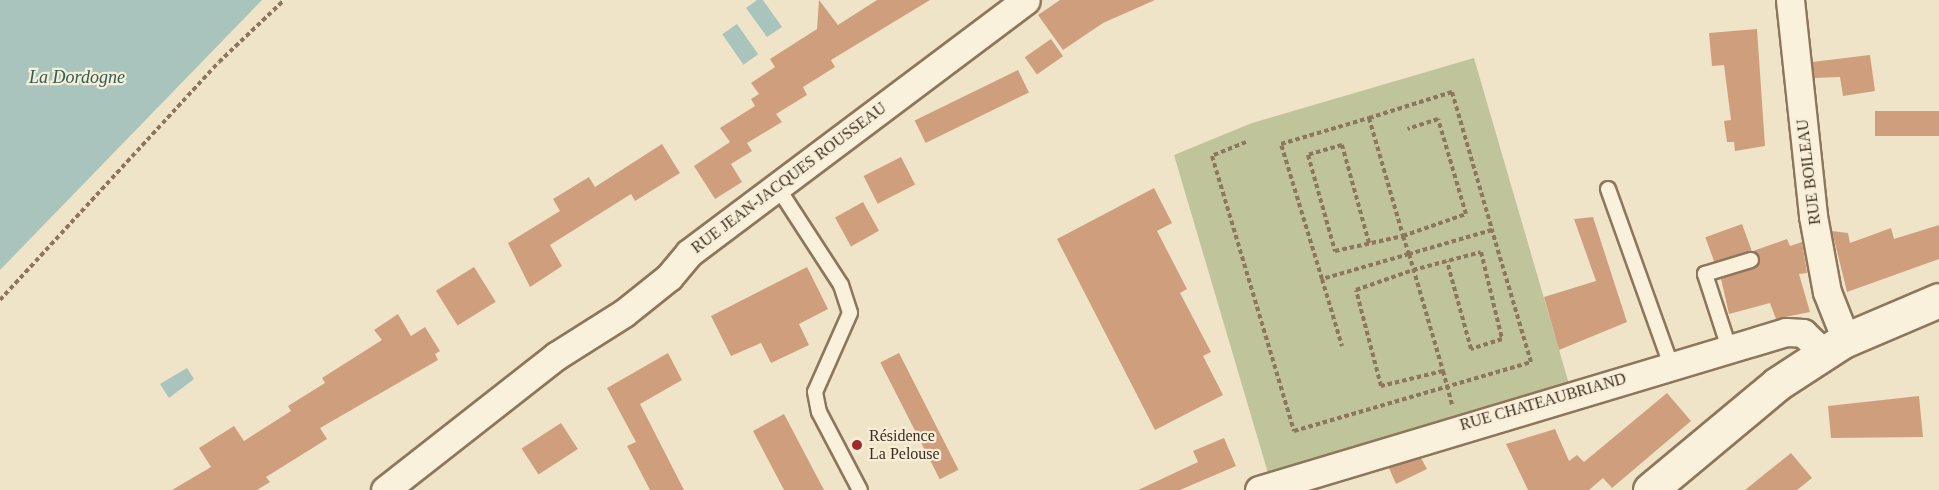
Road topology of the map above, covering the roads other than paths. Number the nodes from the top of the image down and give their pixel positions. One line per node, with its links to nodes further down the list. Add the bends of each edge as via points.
1 (1026, 0): 3 (street, RUE JEAN-JACQUES ROUSSEAU)
2 (1790, 0): 7 (street, RUE BOILEAU, via 1813,216)
3 (778, 188): 10 (street, RUE JEAN-JACQUES ROUSSEAU, via 689,253 669,278 624,314 556,356); 11 (lane, via 841,285 850,313 815,392 819,412)
4 (1608, 189): 9 (lane)
5 (1750, 260): 8 (lane, via 1705,274)
6 (1939, 300): 7 (main road)
7 (1835, 346): 8 (street, RUE CHATEAUBRIAND, via 1803,333 1786,332); 13 (main road, via 1777,384)
8 (1729, 348): 9 (street, RUE CHATEAUBRIAND)
9 (1671, 365): 12 (street, RUE CHATEAUBRIAND, via 1459,426)
10 (385, 490)
11 (860, 490)
12 (1259, 490)
13 (1650, 490)

